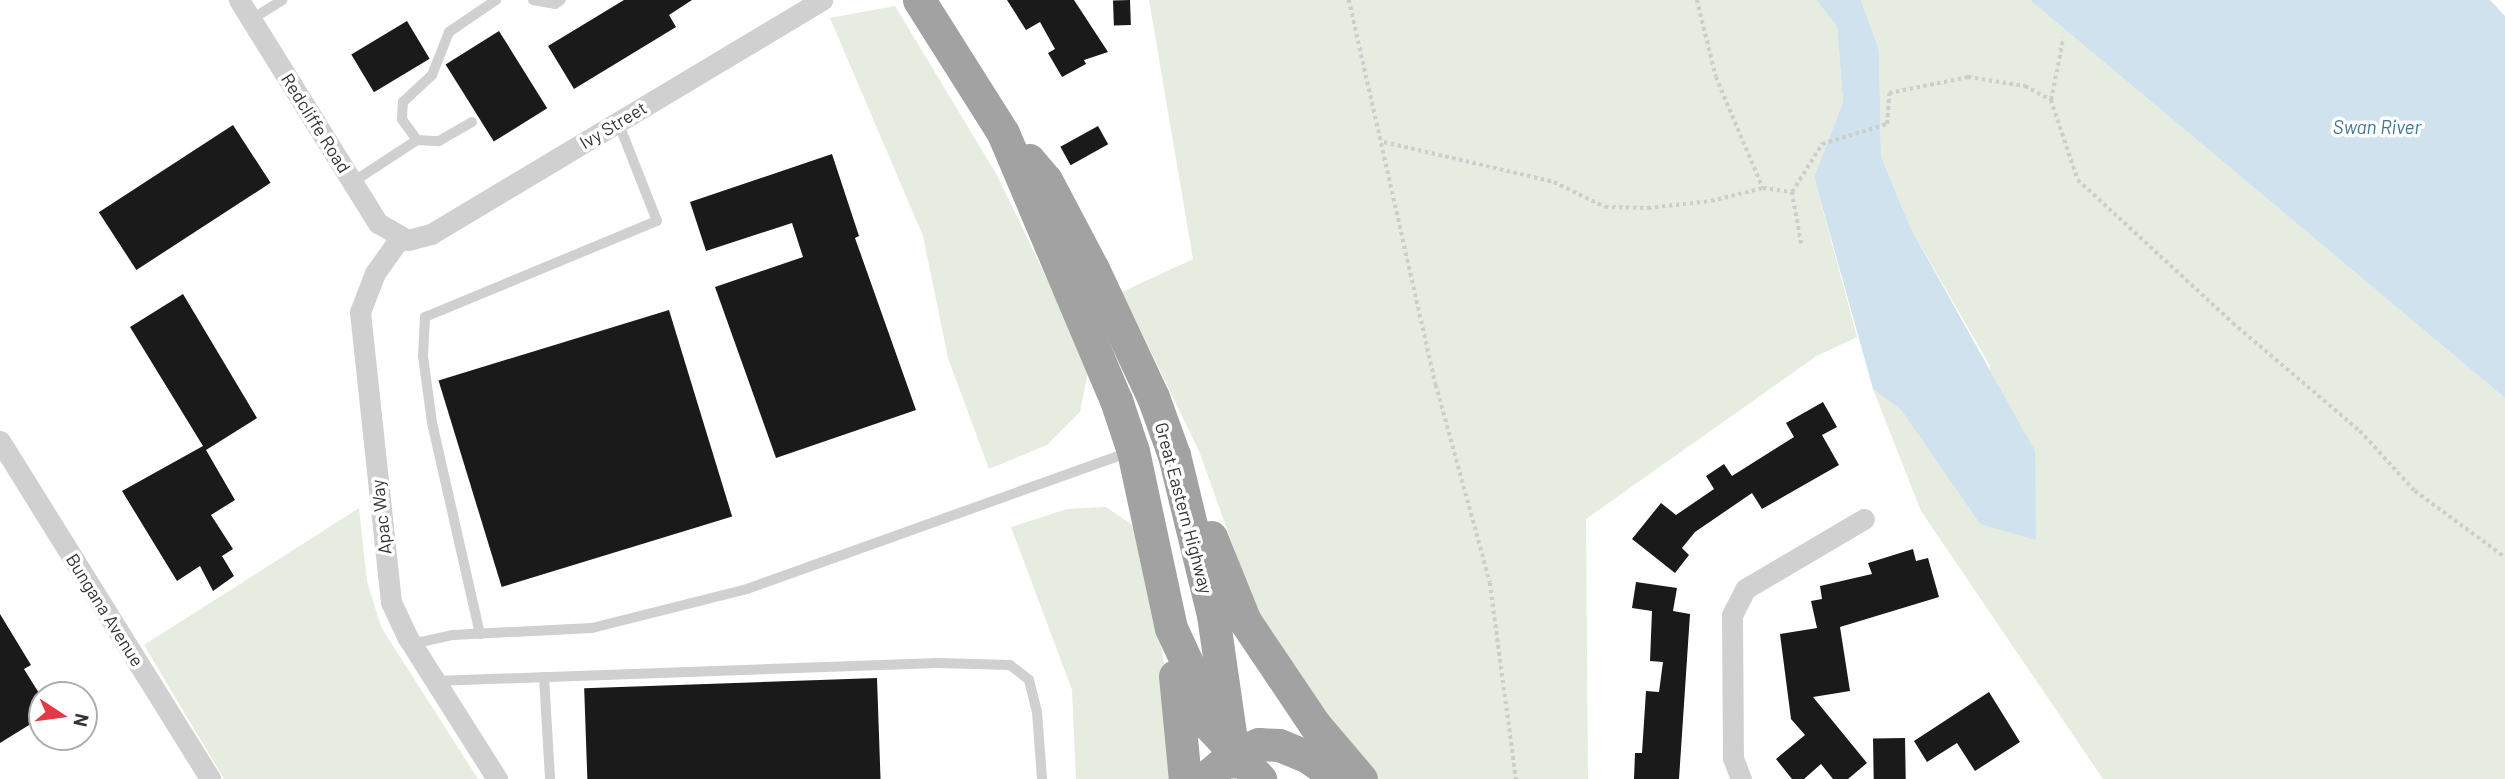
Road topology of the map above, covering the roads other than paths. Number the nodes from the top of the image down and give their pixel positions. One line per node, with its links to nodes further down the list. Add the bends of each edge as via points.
1 (239, 0): 8 (street, Redcliffe Road)
2 (283, 0): 8 (lane)
3 (496, 0): 12 (lane, via 449,32 432,75 403,102 402,118)
4 (533, 0): 5 (lane, via 555,4)
5 (561, 0)
6 (822, 0): 10 (street, Ivy Street)
7 (919, 0): 11 (highway, Great Eastern Highway)
8 (251, 19): 13 (street, Redcliffe Road)
9 (472, 122): 12 (lane, via 439,141)
10 (618, 122): 14 (street, Ivy Street, via 431,234 418,240); 20 (lane, via 657,221 425,317 423,356 432,422)
11 (1003, 133): 16 (highway, Great Eastern Highway, via 1116,400); 17 (highway, Great Eastern Highway, via 1052,191 1153,397)
12 (417, 140): 13 (lane)
13 (353, 182): 14 (street, Redcliffe Road, via 377,223)
14 (400, 238): 21 (street, Apac Way, via 375,274 360,312 387,580 391,602)
15 (0, 441): 25 (street, Bungana Avenue)
16 (1133, 451): 19 (highway, Great Eastern Highway); 20 (lane, via 747,589 592,628)
17 (1174, 455): 24 (highway, Great Eastern Highway, via 1213,615); 33 (highway, via 1245,621 1315,725)
18 (1864, 519): 34 (street, via 1745,589 1731,615 1733,758)
19 (1171, 628): 24 (highway, Great Eastern Highway, via 1206,722); 29 (highway)
20 (480, 634): 21 (lane)
21 (412, 644): 23 (street, Apac Way)
22 (544, 677): 23 (lane); 27 (lane); 28 (lane, via 924,663 1010,665 1029,680 1037,712)
23 (435, 681): 26 (street, Apac Way)
24 (1234, 767): 30 (highway); 31 (highway, Great Eastern Highway); 32 (highway, via 1259,744 1279,745 1308,757)
25 (210, 779)
26 (497, 779)
27 (550, 779)
28 (1042, 779)
29 (1185, 779)
30 (1204, 779)
31 (1260, 779)
32 (1340, 779)
33 (1362, 779)
34 (1741, 779)

